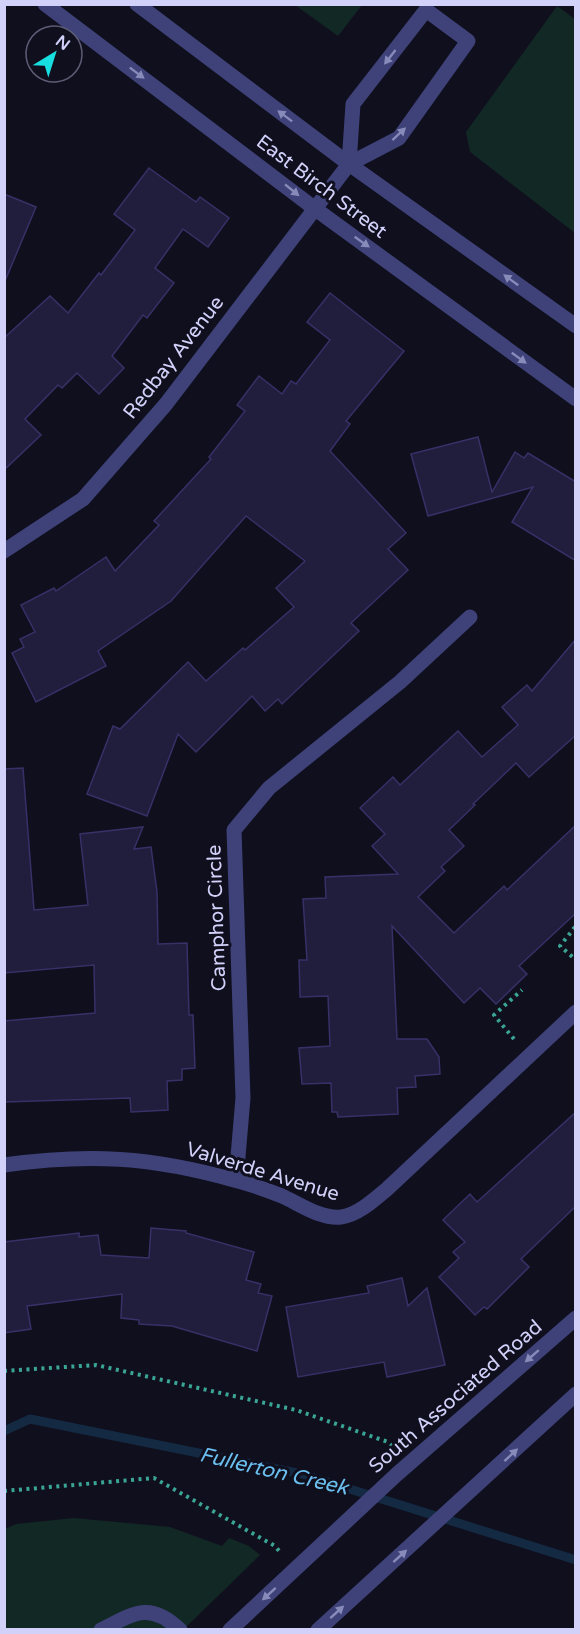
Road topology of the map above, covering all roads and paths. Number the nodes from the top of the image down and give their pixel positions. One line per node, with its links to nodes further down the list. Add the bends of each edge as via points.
1 (45, 4): 4 (street, East Birch Street, one-way to 4)
2 (137, 4): 3 (street, East Birch Street, one-way to 2)
3 (349, 164): 3 (street, one-way to 3, via 399,138 468,41 426,10 353,104); 4 (street, Redbay Avenue); 5 (street, East Birch Street, one-way to 3)
4 (314, 208): 6 (street, East Birch Street, one-way to 6); 7 (street, Redbay Avenue, via 166,404 83,498)
5 (576, 326)
6 (576, 399)
7 (4, 551)
8 (471, 617): 15 (street, Camphor Circle, via 400,682 269,788 234,830 243,1098)
9 (575, 927): 10 (path, via 560,946)
10 (576, 960)
11 (522, 990): 13 (path, via 494,1015)
12 (576, 1012): 15 (street, Valverde Avenue, via 387,1189 357,1211 342,1217 324,1216)
13 (515, 1039)
14 (4, 1165): 15 (street, Valverde Avenue, via 96,1157 139,1159)
15 (236, 1180)
16 (576, 1318): 19 (street, South Associated Road, one-way to 19)
17 (4, 1371): 19 (path, via 96,1365 296,1410 388,1442)
18 (576, 1394): 25 (street, one-way to 18)
19 (410, 1463): 21 (street, South Associated Road)
20 (4, 1491): 21 (path, via 154,1478 275,1546)
21 (296, 1570): 24 (street, South Associated Road, one-way to 24)
22 (101, 1629): 23 (street, via 138,1612 165,1615)
23 (180, 1629)
24 (230, 1629)
25 (318, 1629)

